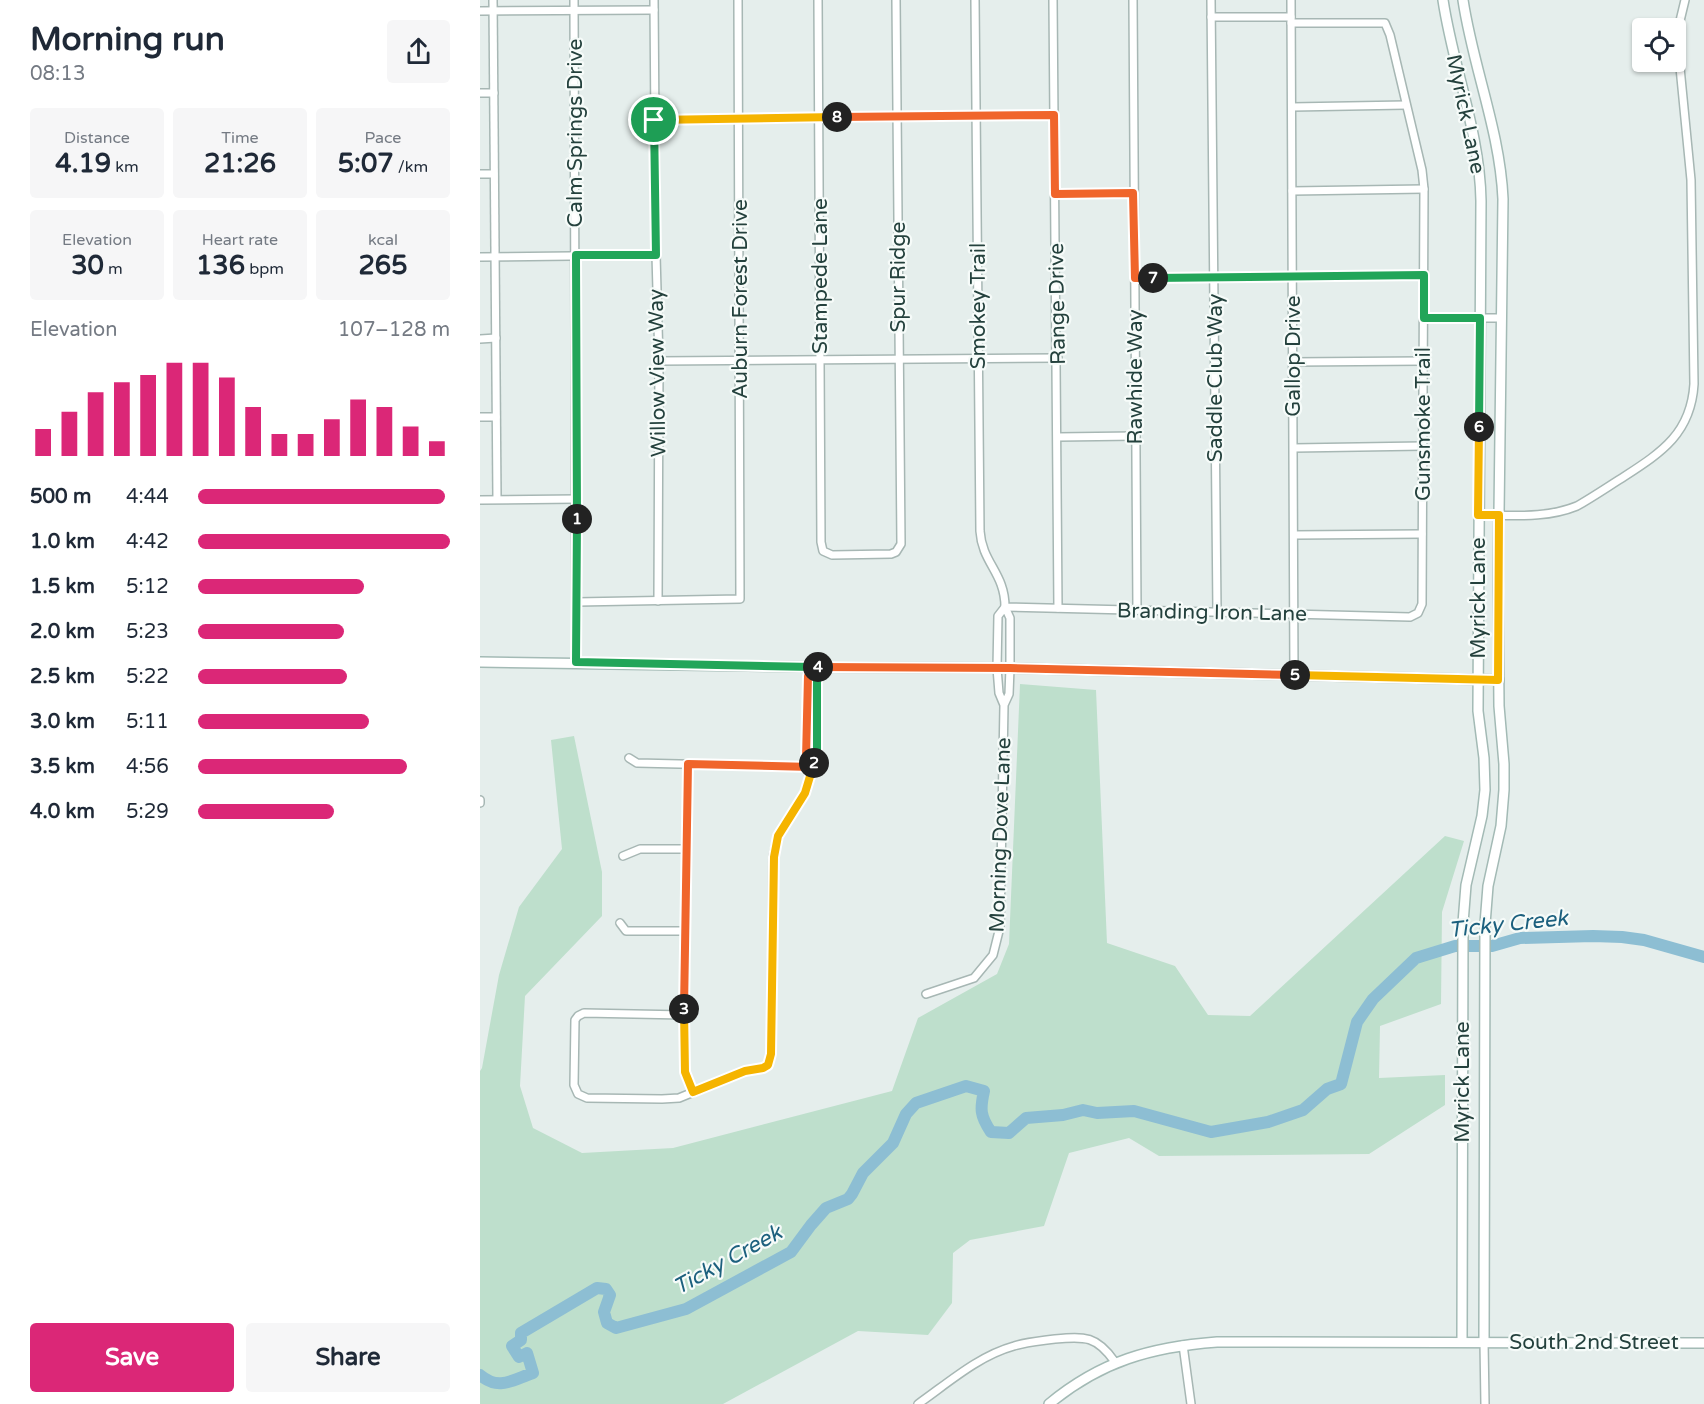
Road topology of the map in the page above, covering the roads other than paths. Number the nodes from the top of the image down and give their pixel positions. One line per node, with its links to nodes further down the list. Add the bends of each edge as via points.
1 (493, 0): 17 (street)
2 (574, 0): 18 (street, Calm Springs Drive)
3 (654, 0): 15 (street, Willow View Way)
4 (738, 0): 29 (street, Auburn Forest Drive)
5 (818, 0): 27 (street, Stampede Lane)
6 (896, 0): 28 (street, Spur Ridge)
7 (975, 0): 26 (street, Smokey Trail)
8 (1053, 0): 25 (street, Range Drive)
9 (1133, 0): 35 (street, Rawhide Way)
10 (1211, 0): 19 (street, Saddle Club Way)
11 (1291, 0): 20 (street, Gallop Drive)
12 (1443, 0): 46 (street, Myrick Lane, via 1480,167)
13 (1463, 0): 47 (street, Myrick Lane, via 1500,166)
14 (1685, 0): 68 (street, via 1678,47 1691,180 1694,384 1689,413 1663,451 1577,506 1545,515)
15 (654, 10): 18 (street); 30 (street, Willow View Way)
16 (480, 11): 17 (street)
17 (493, 11): 18 (street); 22 (street)
18 (574, 11): 37 (street, Calm Springs Drive)
19 (1211, 17): 20 (street); 43 (street, Saddle Club Way)
20 (1291, 20): 23 (street, Gunsmoke Trail, via 1385,23); 24 (street, Gallop Drive)
21 (480, 93): 22 (street)
22 (494, 93): 32 (street)
23 (1406, 105): 24 (street); 33 (street, Gunsmoke Trail)
24 (1292, 107): 34 (street, Gallop Drive)
25 (1054, 115): 26 (street); 36 (street, Range Drive)
26 (977, 116): 28 (street); 51 (street, Smokey Trail)
27 (819, 117): 28 (street); 29 (street); 52 (street, Stampede Lane)
28 (897, 117): 53 (street, Spur Ridge)
29 (739, 118): 30 (street); 55 (street, Auburn Forest Drive)
30 (654, 120): 38 (street, Willow View Way)
31 (480, 174): 32 (street)
32 (494, 174): 39 (street)
33 (1424, 189): 34 (street); 41 (street, Gunsmoke Trail)
34 (1292, 191): 42 (street, Gallop Drive)
35 (1133, 193): 36 (street); 44 (street, Rawhide Way)
36 (1055, 194): 50 (street, Range Drive)
37 (576, 255): 38 (street); 39 (street); 65 (street, Calm Springs Drive)
38 (656, 255): 54 (street, Willow View Way)
39 (495, 256): 40 (street); 49 (street)
40 (480, 257)
41 (1424, 275): 42 (street); 45 (street, Gunsmoke Trail)
42 (1293, 276): 43 (street); 57 (street, Gallop Drive)
43 (1214, 277): 44 (street); 77 (street, Saddle Club Way)
44 (1135, 278): 60 (street, Rawhide Way)
45 (1424, 318): 46 (street); 56 (street, Gunsmoke Trail)
46 (1480, 318): 47 (street); 67 (street, Myrick Lane)
47 (1501, 318): 68 (street, Myrick Lane)
48 (480, 339): 49 (street)
49 (496, 339): 59 (street)
50 (1058, 358): 51 (street); 61 (street, Range Drive)
51 (979, 359): 53 (street); 74 (street, Smokey Trail, via 980,539 1002,582)
52 (820, 360): 53 (street); 55 (street); 71 (street, Stampede Lane)
53 (899, 360): 71 (street, Spur Ridge, via 901,544 896,552 887,555 832,555)
54 (659, 361): 55 (street); 72 (street, Willow View Way)
55 (740, 361): 72 (street, Auburn Forest Drive, via 740,599)
56 (1423, 361): 57 (street); 62 (street, Gunsmoke Trail)
57 (1293, 362): 63 (street, Gallop Drive)
58 (480, 417): 59 (street)
59 (496, 417): 64 (street)
60 (1136, 436): 61 (street); 76 (street, Rawhide Way)
61 (1058, 437): 75 (street, Range Drive)
62 (1423, 446): 63 (street); 69 (street, Gunsmoke Trail)
63 (1294, 448): 70 (street, Gallop Drive)
64 (497, 499): 65 (street); 66 (street)
65 (577, 499): 73 (street, Calm Springs Drive)
66 (480, 500)
67 (1478, 515): 68 (street); 86 (street, Myrick Lane)
68 (1499, 515): 87 (street, Myrick Lane)
69 (1422, 534): 70 (street); 78 (street, Gunsmoke Trail, via 1422,604)
70 (1294, 535): 79 (street, Gallop Drive)
71 (824, 551)
72 (658, 601): 73 (street)
73 (577, 602): 81 (street, Calm Springs Drive)
74 (1005, 607): 75 (street, Branding Iron Lane); 82 (street, Smokey Trail, via 998,616); 83 (street, Smokey Trail, via 1010,618)
75 (1058, 608): 76 (street, Branding Iron Lane)
76 (1137, 610): 77 (street, Branding Iron Lane)
77 (1216, 612): 79 (street, Branding Iron Lane)
78 (1418, 613): 79 (street, Branding Iron Lane, via 1410,617)
79 (1294, 614): 85 (street, Gallop Drive)
80 (480, 662): 81 (street)
81 (576, 662): 84 (street)
82 (997, 668): 83 (street); 84 (street); 88 (street, Morning Dove Lane)
83 (1010, 668): 85 (street); 88 (street, Morning Dove Lane, via 1010,694)
84 (813, 670): 91 (street, via 808,676 806,758)
85 (1294, 675): 86 (street)
86 (1478, 680): 87 (street); 99 (street, Myrick Lane, via 1485,790 1466,885 1463,923)
87 (1498, 680): 100 (street, Myrick Lane, via 1504,790 1485,924)
88 (1004, 705): 96 (street, Morning Dove Lane, via 1000,927 993,955 974,978)
89 (629, 758): 90 (street, via 637,763)
90 (688, 764): 91 (street); 92 (street)
91 (812, 767): 98 (street, via 802,798 778,836 774,857 768,1065)
92 (687, 849): 93 (street, via 640,849); 95 (street)
93 (623, 856)
94 (620, 922): 95 (street, via 626,931)
95 (685, 932): 97 (street)
96 (926, 994)
97 (684, 1015): 98 (street, via 685,1072); 98 (street, via 578,1016 574,1077 578,1094 587,1098 662,1099)
98 (693, 1092)
99 (1462, 1342): 100 (street, South 2nd Street); 102 (street, South 2nd Street)
100 (1484, 1342): 101 (street, South 2nd Street); 107 (street)
101 (1704, 1343)
102 (1183, 1345): 103 (street, South 2nd Street); 106 (street)
103 (1115, 1362): 104 (street, via 1105,1347 1093,1340 1072,1337 1013,1346 969,1367); 105 (street, South 2nd Street)
104 (918, 1404)
105 (1049, 1404)
106 (1191, 1404)
107 (1485, 1404)

